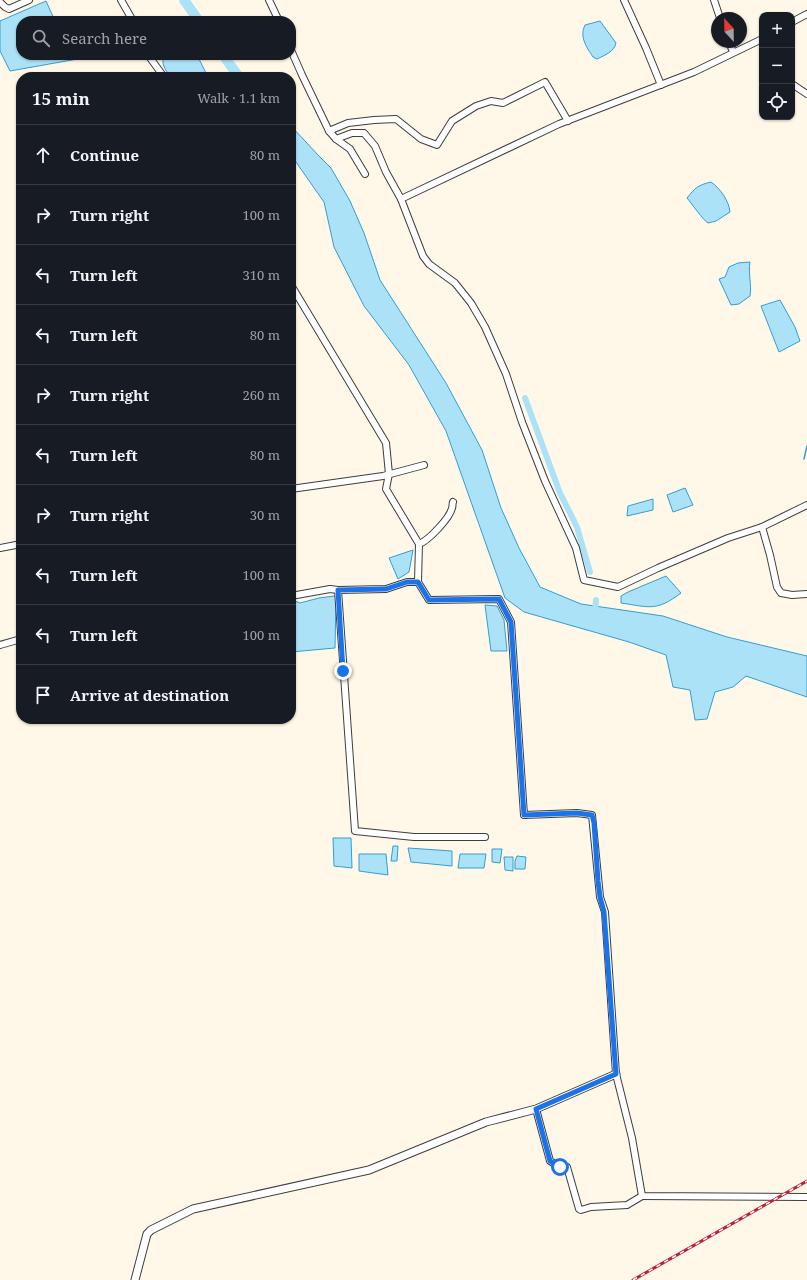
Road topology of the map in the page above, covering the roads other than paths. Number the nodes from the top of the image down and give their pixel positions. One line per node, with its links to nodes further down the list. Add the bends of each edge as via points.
1 (29, 0): 6 (street, via 9,8)
2 (121, 0): 9 (street)
3 (269, 0): 10 (street)
4 (624, 0): 18 (street)
5 (714, 0): 7 (street)
6 (0, 2)
7 (718, 12)
8 (807, 14): 11 (street)
9 (130, 16)
10 (277, 16)
11 (795, 20)
12 (759, 40): 14 (street)
13 (731, 48): 14 (street)
14 (733, 52): 18 (street)
15 (152, 60): 17 (street)
16 (295, 60): 22 (street)
17 (160, 72)
18 (660, 86): 21 (street)
19 (795, 86): 20 (street)
20 (807, 94)
21 (568, 121): 22 (street, via 545,82 503,103 491,101 476,106 452,121 437,145 421,139 396,119 348,123); 25 (street)
22 (329, 131): 23 (street)
23 (336, 139): 24 (street, via 350,149); 25 (street, via 352,133 364,133 375,146)
24 (365, 174)
25 (401, 199): 32 (street, via 423,256 429,264 456,283 485,327 506,374 546,481 576,548 584,580 618,587 728,538)
26 (296, 293): 28 (street, via 386,443)
27 (424, 465): 28 (street)
28 (390, 474): 29 (street); 33 (street, via 386,489)
29 (296, 488)
30 (453, 502): 33 (street, via 452,509 442,524)
31 (807, 505): 32 (street)
32 (762, 527): 38 (street, via 777,587 781,593)
33 (418, 544): 36 (street)
34 (16, 545): 35 (street)
35 (0, 548)
36 (418, 582): 37 (street, via 407,582 386,589); 43 (street, via 429,600 499,599 511,622 524,815 592,815 600,897 604,912)
37 (338, 590): 39 (street); 42 (street, via 354,831 414,837)
38 (807, 594)
39 (296, 595)
40 (16, 640): 41 (street)
41 (0, 645)
42 (484, 837)
43 (616, 1074): 44 (street); 45 (street, via 632,1138)
44 (536, 1109): 45 (street, via 550,1161 560,1167 567,1167 578,1209 627,1204); 47 (street, via 486,1122 369,1170 194,1209 147,1234)
45 (642, 1196): 46 (street)
46 (807, 1197)
47 (135, 1280)

